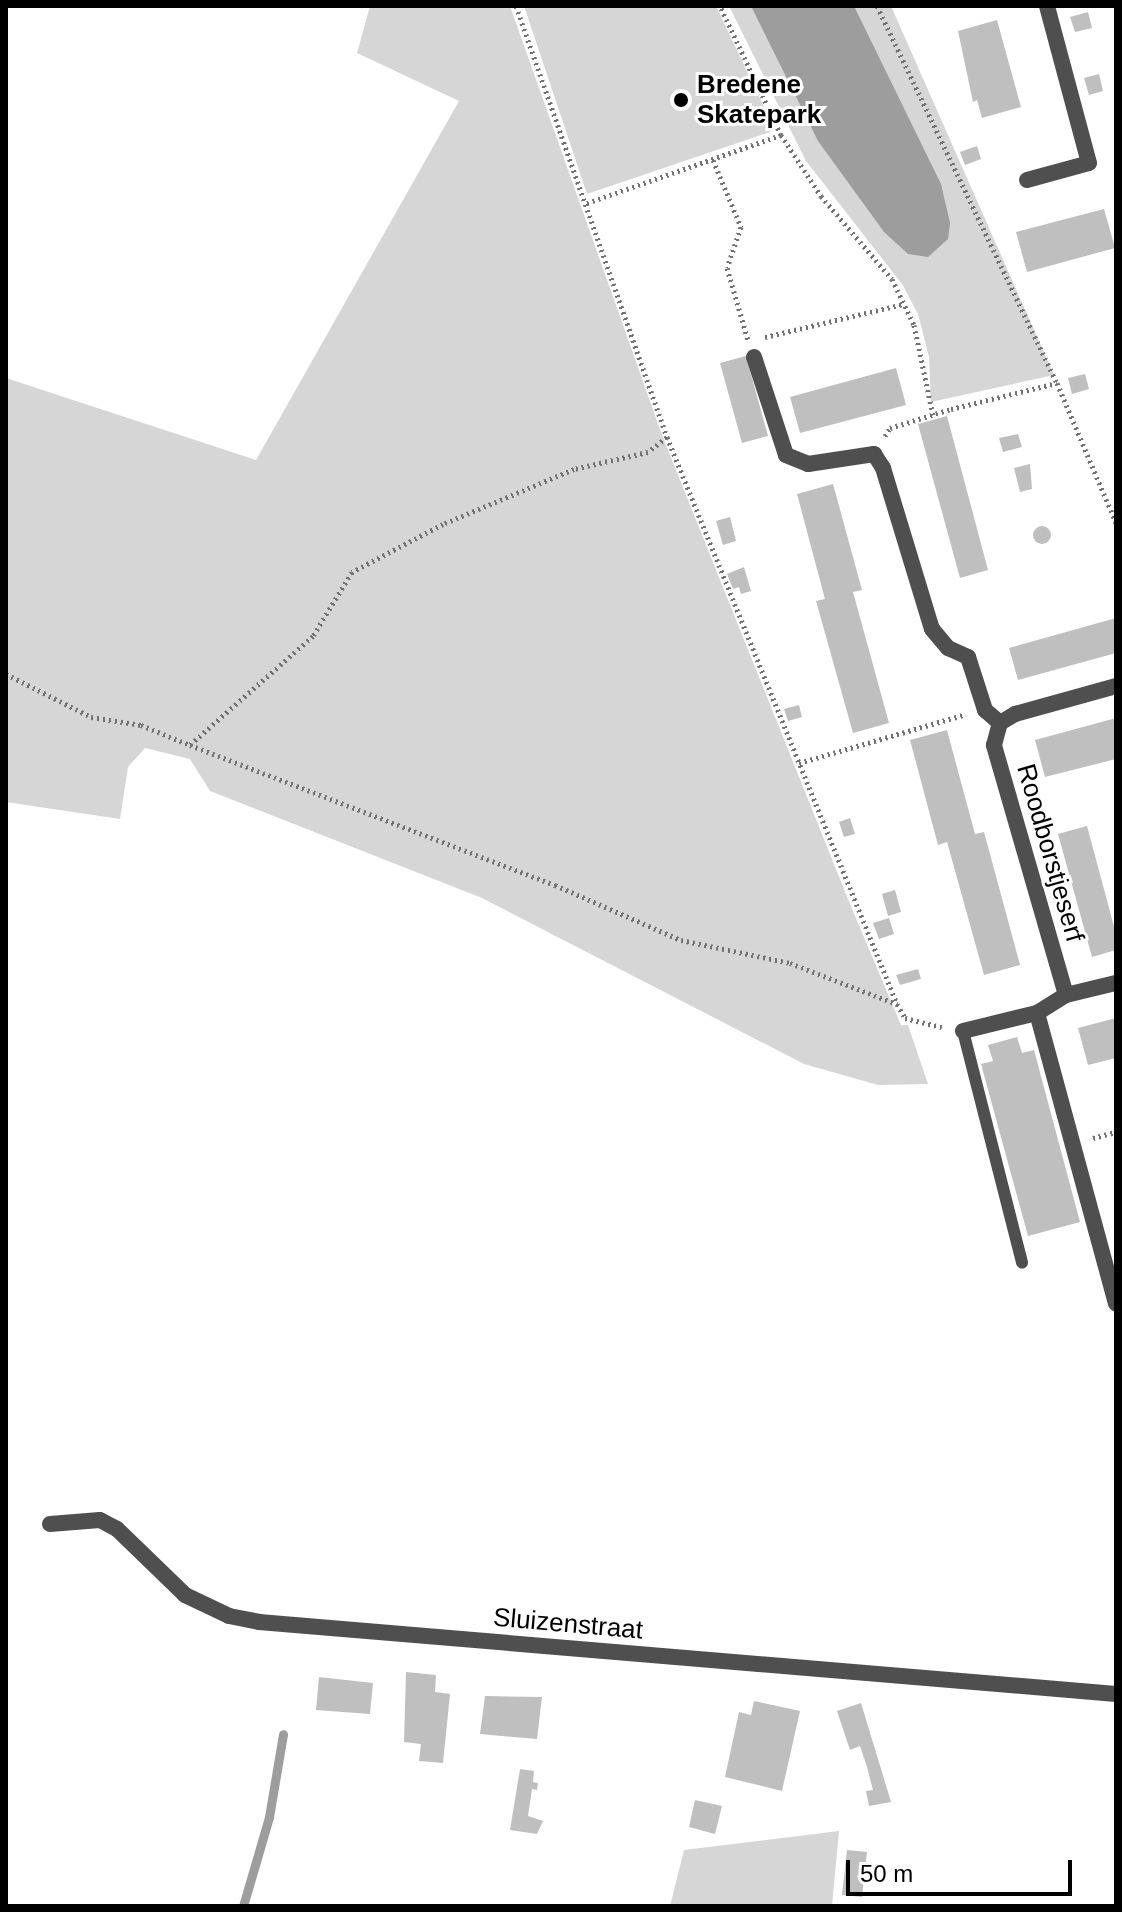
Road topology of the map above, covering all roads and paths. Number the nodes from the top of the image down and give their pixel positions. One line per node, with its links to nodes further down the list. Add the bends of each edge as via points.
1 (516, 6): 8 (path)
2 (720, 6): 5 (path)
3 (877, 6): 11 (path)
4 (1047, 6): 7 (street, via 1089,163)
5 (781, 135): 6 (path); 9 (path, via 821,196 892,279)
6 (713, 160): 8 (path); 10 (path, via 741,227 727,268)
7 (1027, 180)
8 (587, 203): 13 (path)
9 (904, 304): 10 (path); 12 (path, via 914,325)
10 (751, 349): 14 (street, via 786,455 808,464)
11 (1057, 383): 12 (path); 15 (path)
12 (933, 415): 14 (path, via 890,428)
13 (667, 437): 20 (path, via 648,452 574,469 457,518 352,572 313,636); 21 (path)
14 (874, 454): 18 (street, via 883,468 932,629 948,648 968,657)
15 (1116, 523)
16 (6, 674): 20 (path, via 91,717 141,725)
17 (1116, 686): 19 (street)
18 (985, 710): 19 (street); 21 (path)
19 (1000, 723): 23 (street, Roodborstjeserf, via 994,745)
20 (190, 745): 24 (path, via 555,885 681,940 805,967)
21 (799, 763): 24 (path)
22 (1116, 983): 23 (street)
23 (1066, 995): 25 (street)
24 (897, 1004): 26 (path, via 914,1022)
25 (1037, 1013): 26 (street); 28 (street)
26 (963, 1031): 27 (lane)
27 (1022, 1263)
28 (1116, 1303)
29 (50, 1524): 30 (street, Sluizenstraat, via 100,1520 117,1529 185,1595 229,1616 259,1622)
30 (1116, 1694)

